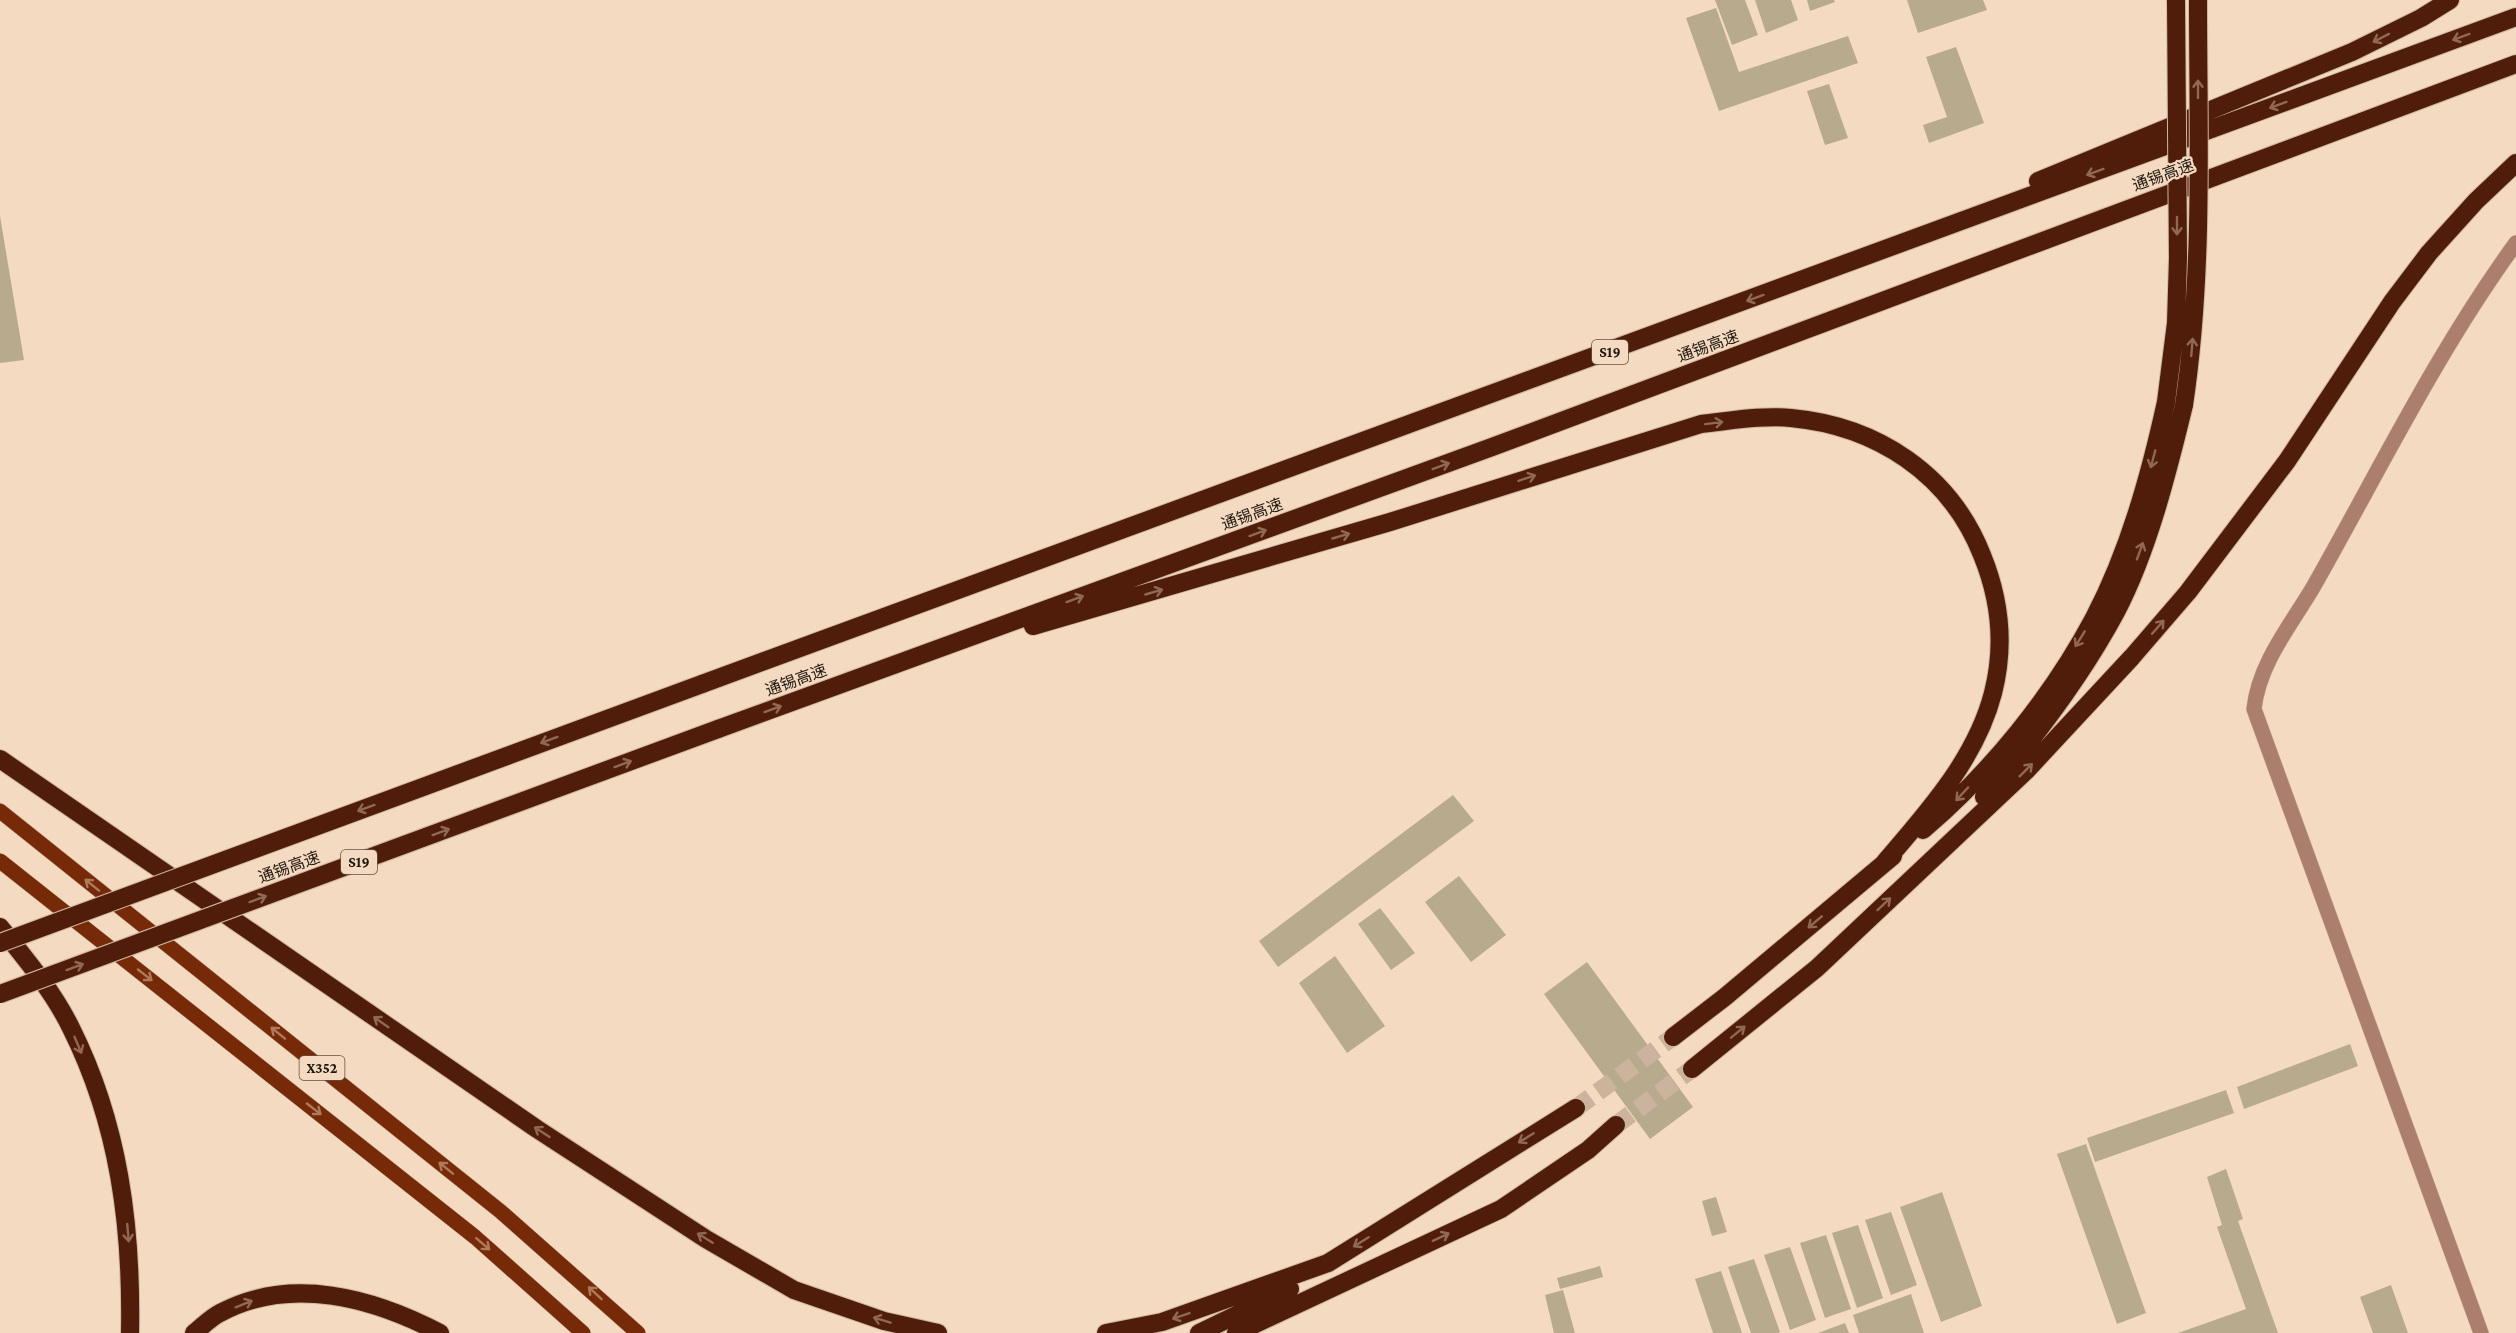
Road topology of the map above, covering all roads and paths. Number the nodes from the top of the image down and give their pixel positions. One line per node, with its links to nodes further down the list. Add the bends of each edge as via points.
1 (2176, 0): 13 (highway, one-way to 13, bridge, via 2176,323 2166,402 2139,507 2094,618 2026,720 1948,808)
2 (2198, 0): 14 (highway, one-way to 2, bridge, via 2030,742 2067,692 2117,610 2158,500 2184,405 2192,352 2198,230)
3 (2450, 0): 8 (highway, one-way to 8, via 2352,52)
4 (2516, 17): 8 (highway, 通锡高速 / S19, one-way to 8)
5 (2516, 64): 9 (highway, 通锡高速 / S19, one-way to 5, via 1492,447)
6 (2516, 163): 14 (highway, one-way to 6, via 2026,771 2188,592 2287,461 2429,253)
7 (2516, 243): 34 (street, via 2473,305 2375,471 2314,585 2282,634 2256,688 2254,709)
8 (1780, 289): 16 (highway, 通锡高速 / S19, one-way to 16, bridge)
9 (896, 664): 13 (highway, one-way to 13, via 1390,522 1701,424 1790,418 1831,425 1900,452 1954,502 1973,533 1989,572 2000,617 2000,658 1995,685 1978,732 1956,773); 17 (highway, 通锡高速 / S19, one-way to 9, bridge)
10 (0, 759): 29 (highway, one-way to 10, via 884,1321 794,1290 706,1239 537,1129)
11 (0, 811): 28 (main road, X352, one-way to 11, via 500,1210)
12 (0, 861): 27 (main road, X352, one-way to 27, via 475,1236)
13 (1884, 863): 18 (highway, one-way to 18)
14 (1917, 873): 19 (highway, one-way to 14, via 1817,968)
15 (0, 927): 24 (highway, one-way to 24, via 31,966 70,1027 111,1131 125,1201 131,1272)
16 (0, 943)
17 (0, 994)
18 (1674, 1038)
19 (1692, 1069)
20 (1576, 1108): 22 (highway, one-way to 22)
21 (1616, 1125): 23 (highway, one-way to 21, via 1502,1209 1588,1150)
22 (1328, 1263): 30 (highway, one-way to 30, via 1162,1322); 31 (highway, via 1290,1289)
23 (1347, 1281): 32 (highway); 33 (highway)
24 (130, 1333)
25 (194, 1333): 26 (highway, one-way to 26, via 219,1314 258,1298 303,1293 355,1298)
26 (440, 1333)
27 (583, 1333)
28 (638, 1333)
29 (938, 1333)
30 (1106, 1333)
31 (1199, 1333)
32 (1236, 1333)
33 (1263, 1333)
34 (2481, 1333)

